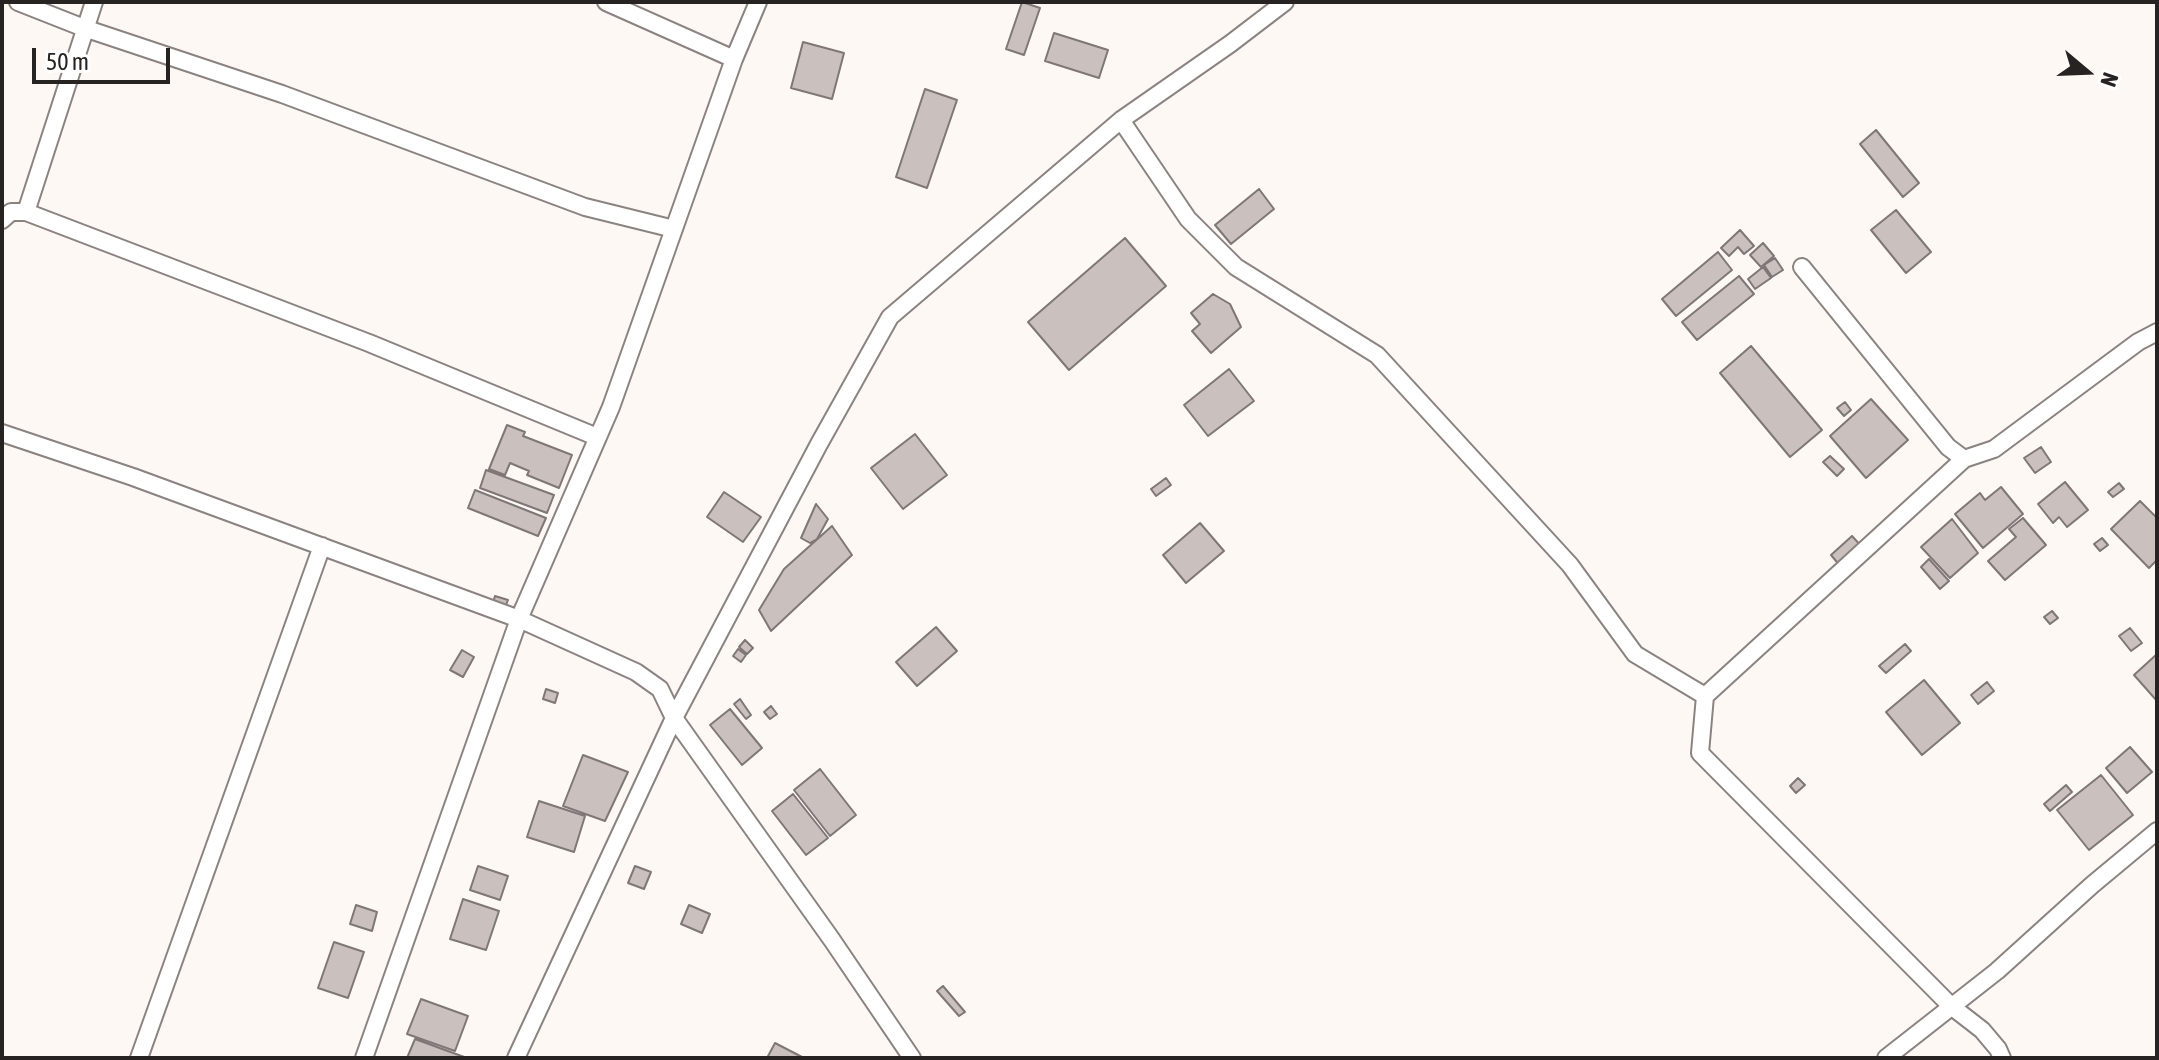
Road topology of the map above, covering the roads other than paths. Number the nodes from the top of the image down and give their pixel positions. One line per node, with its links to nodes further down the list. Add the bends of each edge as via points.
1 (18, 2): 6 (street)
2 (94, 2): 6 (street)
3 (606, 2): 7 (street)
4 (758, 2): 7 (street)
5 (1285, 2): 8 (street)
6 (84, 28): 9 (street); 11 (street, via 282,94 585,207)
7 (734, 59): 11 (street)
8 (1121, 120): 19 (street, via 1188,219 1236,267 1377,355 1570,565 1635,654); 20 (street, via 890,317)
9 (26, 212): 10 (street, via 11,212); 15 (street)
10 (2, 220)
11 (674, 229): 15 (street)
12 (1802, 267): 16 (street, via 1939,436)
13 (2157, 332): 16 (street, via 1994,449)
14 (2, 433): 17 (street)
15 (597, 437): 18 (street)
16 (1964, 459): 19 (street)
17 (322, 546): 18 (street); 23 (street)
18 (519, 619): 20 (street, via 636,672 660,689); 24 (street)
19 (1705, 696): 22 (street, via 1700,753)
20 (674, 718): 25 (street); 26 (street)
21 (2157, 831): 22 (street)
22 (1951, 1006): 27 (street); 28 (street, via 1982,1030)
23 (139, 1058)
24 (364, 1058)
25 (516, 1058)
26 (912, 1058)
27 (1886, 1058)
28 (2002, 1058)

